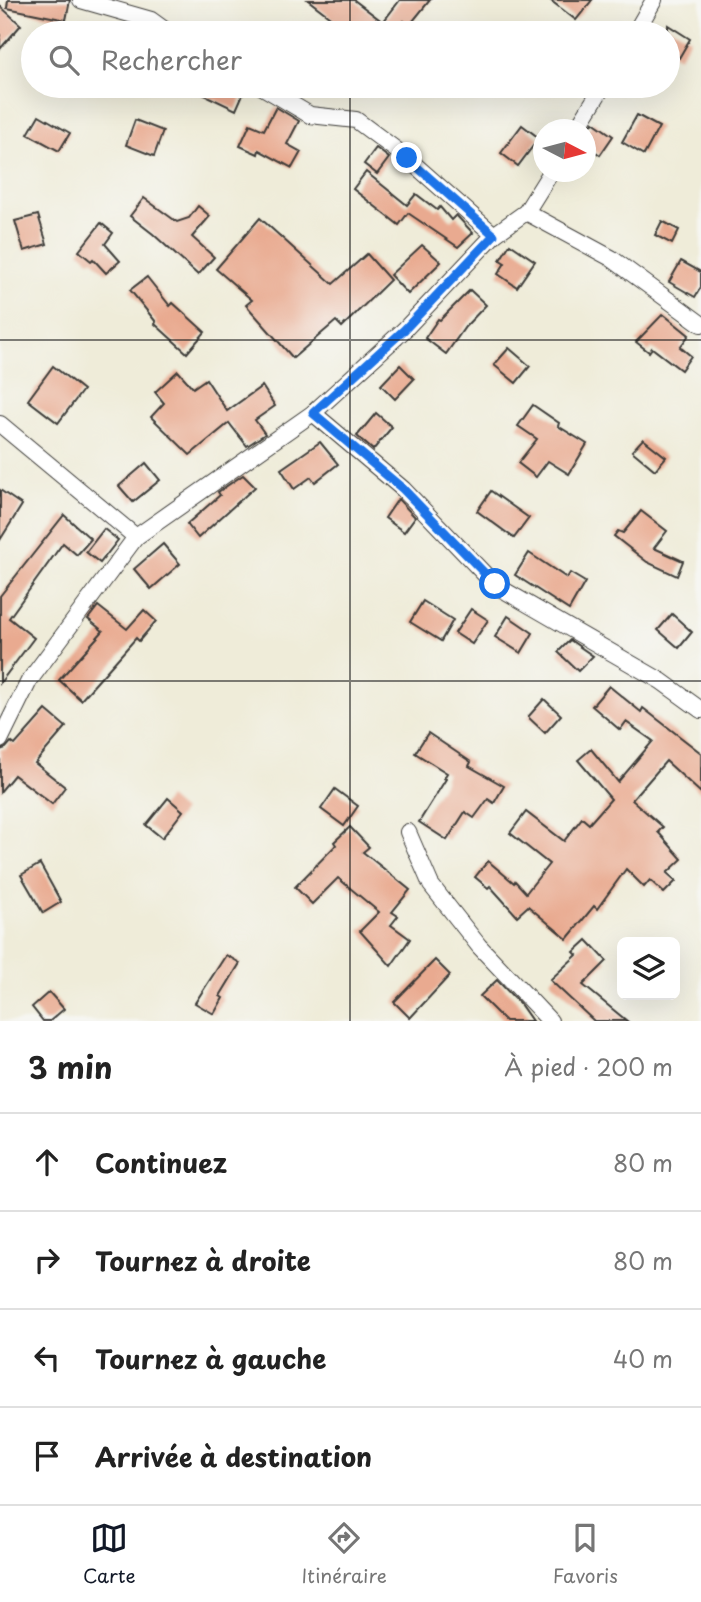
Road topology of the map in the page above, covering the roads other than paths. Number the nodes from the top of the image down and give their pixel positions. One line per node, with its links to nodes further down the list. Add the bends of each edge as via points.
1 (81, 0): 3 (street)
2 (654, 0): 4 (street)
3 (152, 21)
4 (642, 21)
5 (281, 98): 10 (street, via 310,115 356,120)
6 (596, 98): 7 (street)
7 (583, 119)
8 (545, 182): 9 (street)
9 (526, 212): 10 (street); 11 (street, via 611,258)
10 (494, 235): 12 (street, via 404,330)
11 (701, 324)
12 (313, 413): 14 (street); 15 (street, via 403,489 495,584 661,681)
13 (0, 424): 14 (street)
14 (136, 537): 16 (street, via 29,681)
15 (701, 710)
16 (0, 740)
17 (408, 832): 18 (street, via 431,885 479,946)
18 (550, 1021)

